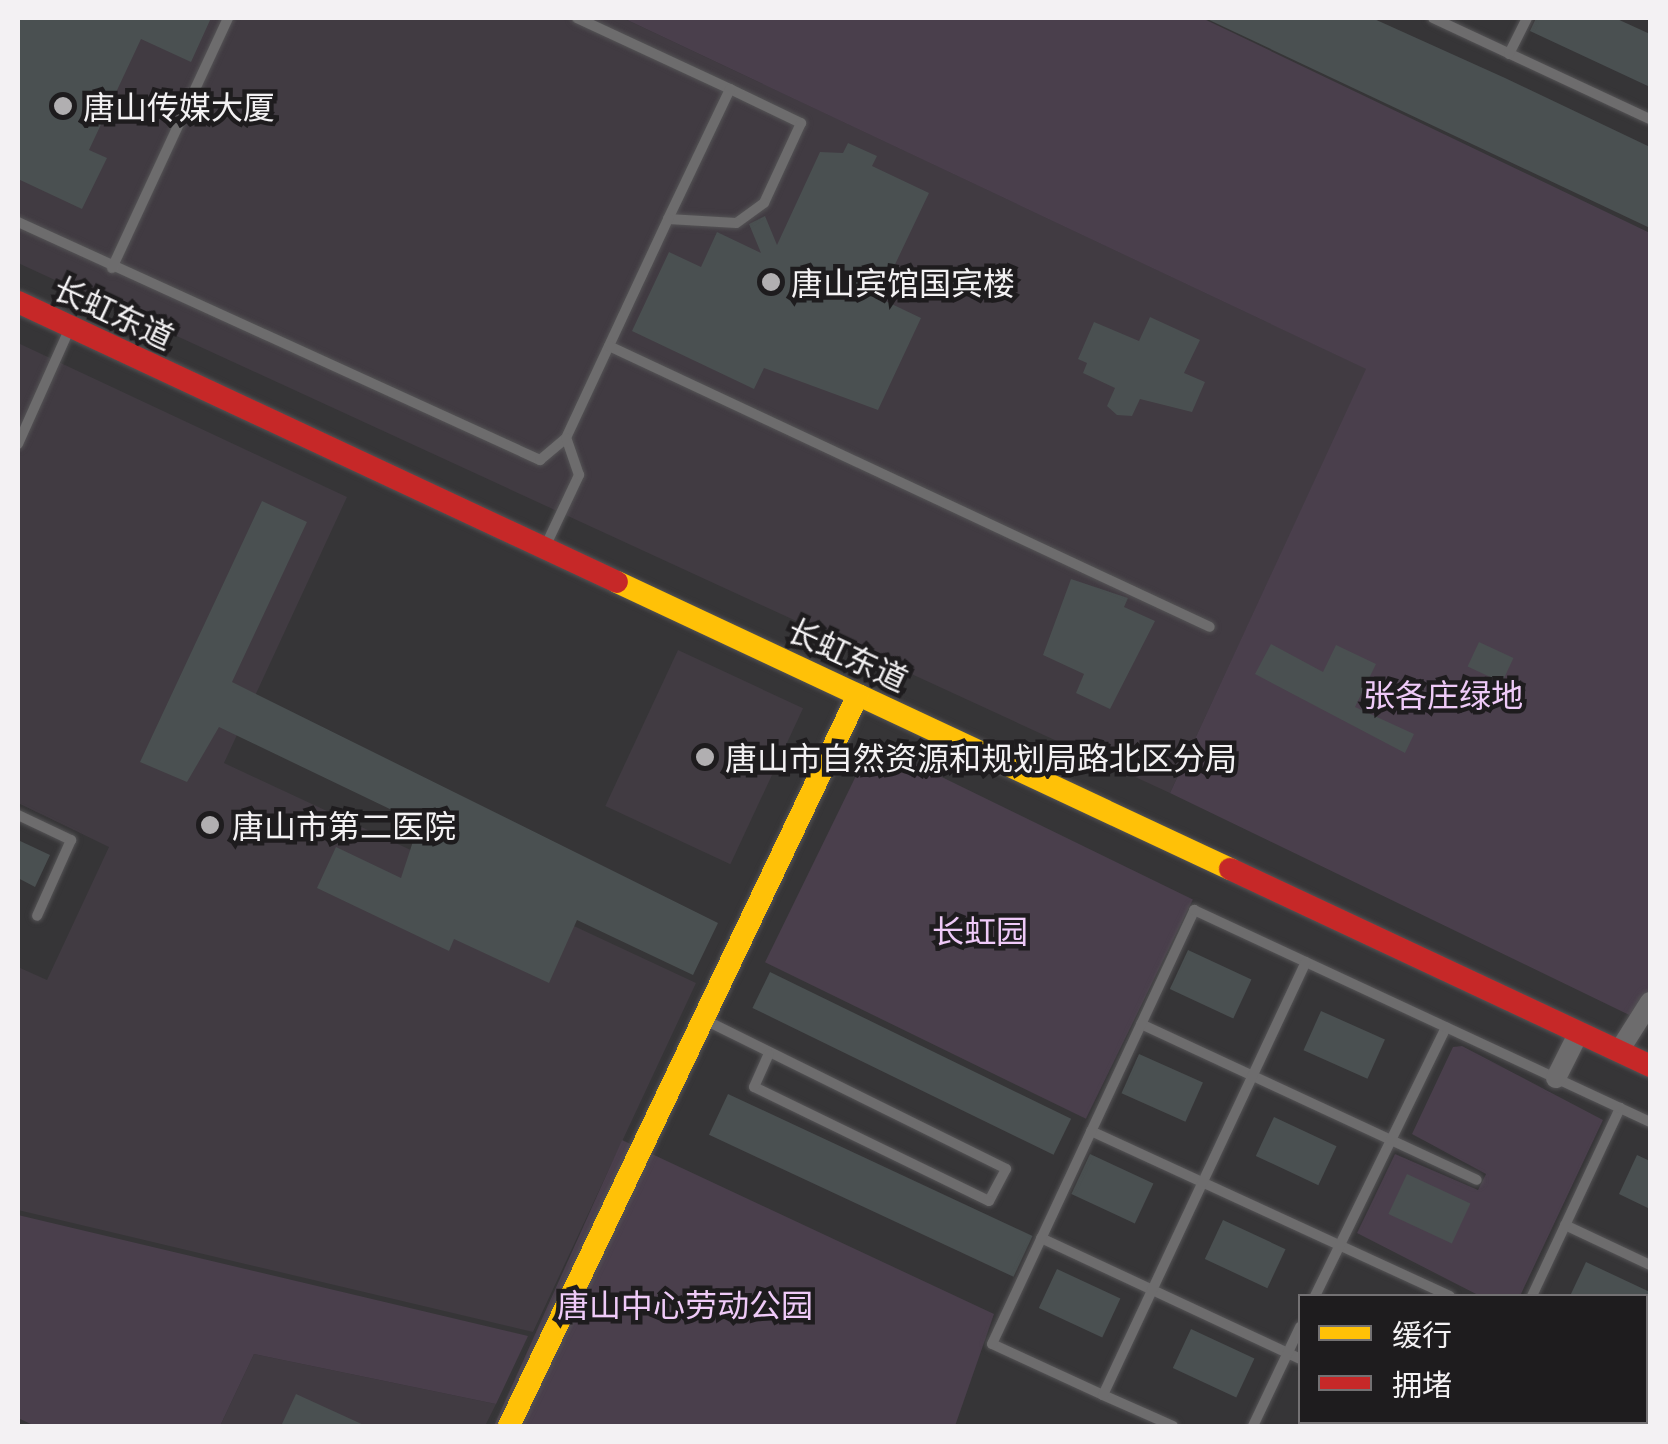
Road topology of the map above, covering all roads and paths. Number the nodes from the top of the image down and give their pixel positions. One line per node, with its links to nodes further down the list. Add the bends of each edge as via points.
1 (228, 18): 10 (lane)
2 (577, 18): 6 (lane)
3 (1433, 18): 5 (lane)
4 (1527, 18): 5 (lane)
5 (1510, 54): 7 (lane)
6 (730, 90): 8 (lane); 8 (lane, via 801,123 764,203 736,223)
7 (1650, 119)
8 (668, 219): 13 (lane)
9 (18, 222): 10 (lane)
10 (112, 268): 14 (lane, via 522,458 540,460)
11 (18, 302): 12 (street, 长虹东道)
12 (70, 327): 15 (lane); 16 (street, 长虹东道)
13 (609, 346): 14 (lane); 17 (lane)
14 (566, 438): 16 (lane, via 579,475)
15 (18, 444)
16 (544, 548): 18 (street, 长虹东道)
17 (1210, 627)
18 (858, 695): 23 (street); 26 (street, 长虹东道)
19 (18, 815): 20 (lane, via 71,840)
20 (36, 916)
21 (1306, 962): 24 (lane, via 1194,910); 25 (lane); 30 (lane)
22 (1650, 1002): 27 (street)
23 (704, 1020): 28 (lane); 50 (street)
24 (1141, 1024): 30 (lane); 34 (lane)
25 (1446, 1027): 31 (lane); 35 (lane)
26 (1579, 1032): 27 (street, 长虹东道); 31 (street)
27 (1619, 1051): 29 (street, 长虹东道)
28 (769, 1054): 28 (lane, via 1006,1169 990,1201 754,1087)
29 (1650, 1066)
30 (1253, 1076): 35 (lane); 36 (lane)
31 (1556, 1078): 32 (lane)
32 (1620, 1108): 33 (lane); 38 (lane)
33 (1650, 1122)
34 (1091, 1130): 36 (lane); 39 (lane)
35 (1390, 1139): 37 (lane); 40 (lane)
36 (1201, 1180): 40 (lane); 42 (lane)
37 (1477, 1180)
38 (1565, 1225): 41 (lane); 45 (lane)
39 (1041, 1238): 42 (lane); 49 (lane, via 992,1344)
40 (1339, 1244): 43 (lane); 44 (lane)
41 (1650, 1266)
42 (1152, 1290): 47 (lane); 49 (lane)
43 (1316, 1294)
44 (1446, 1294)
45 (1533, 1294)
46 (1298, 1331): 47 (lane)
47 (1288, 1353): 48 (lane); 52 (lane)
48 (1298, 1358)
49 (1103, 1395): 51 (lane)
50 (509, 1426)
51 (1173, 1426)
52 (1253, 1426)

